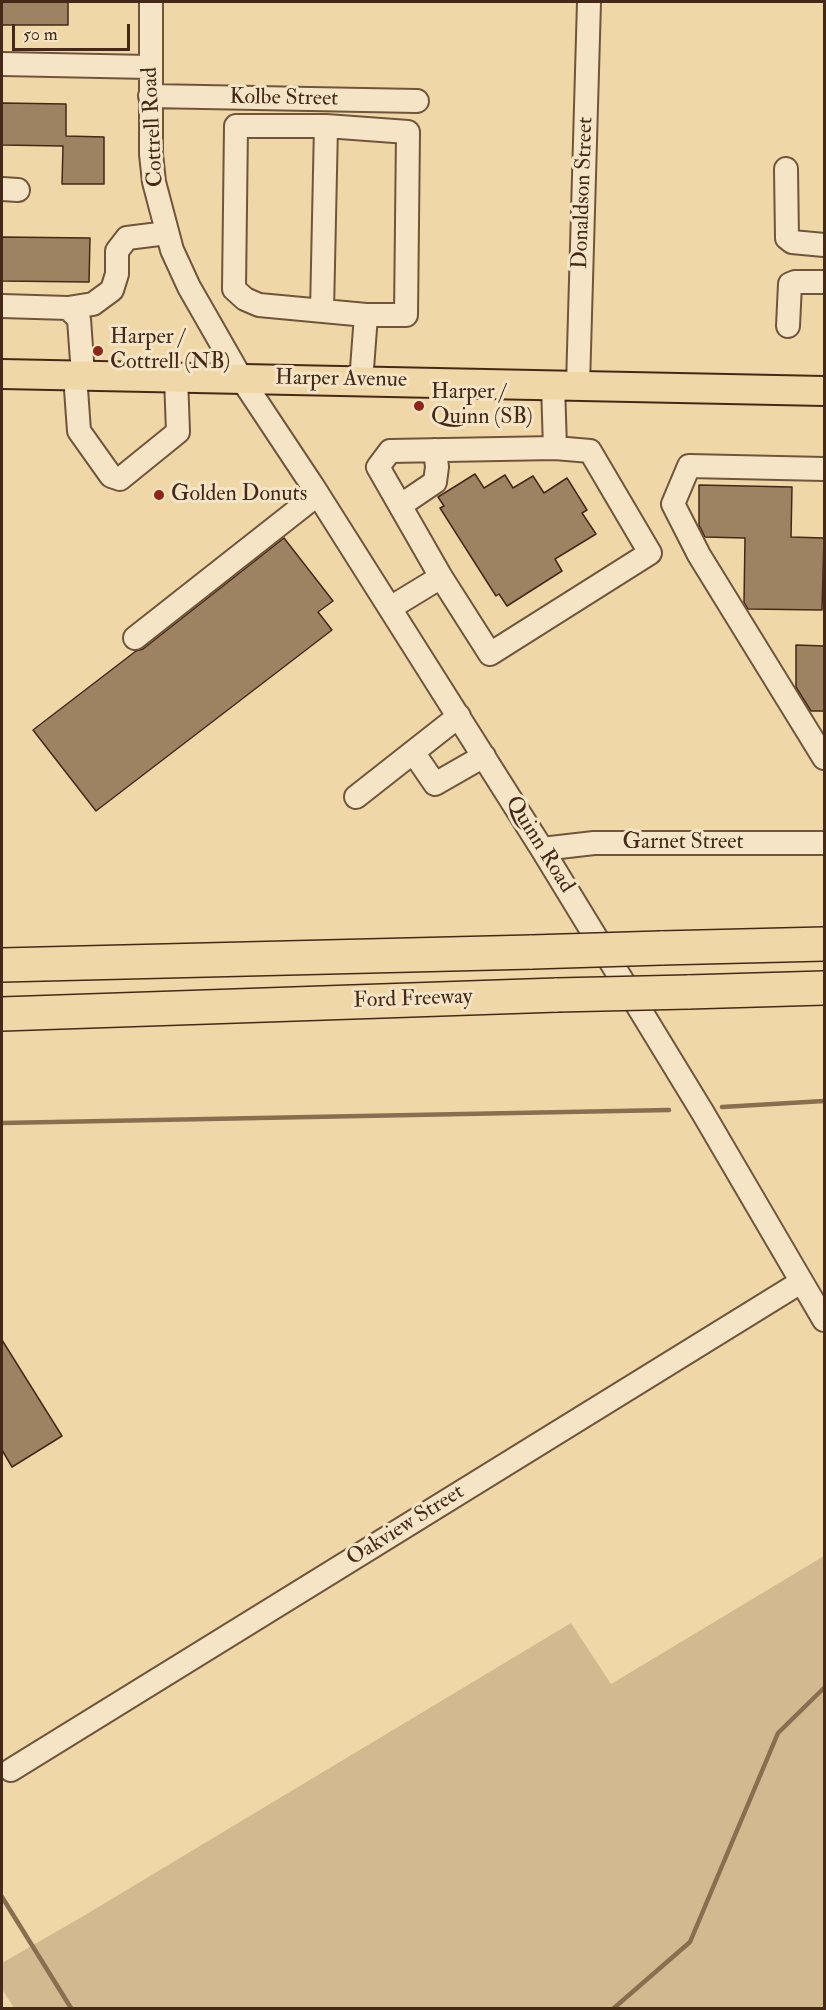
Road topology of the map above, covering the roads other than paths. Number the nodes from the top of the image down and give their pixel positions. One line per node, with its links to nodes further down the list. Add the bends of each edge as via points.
1 (151, 2): 4 (street, Cottrell Road)
2 (589, 2): 22 (street, Donaldson Street)
3 (2, 64): 4 (street)
4 (149, 67): 5 (street, Cottrell Road)
5 (150, 96): 6 (street, Kolbe Street); 9 (street, Cottrell Road, via 154,182)
6 (417, 101)
7 (326, 126): 14 (street); 14 (street, via 236,126 234,289 259,305); 15 (street, via 408,132 406,315)
8 (786, 169): 10 (street, via 787,238 792,242)
9 (167, 233): 13 (street, via 127,238 117,251 112,290 93,304); 20 (street, Cottrell Road, via 189,287)
10 (825, 245)
11 (825, 282): 16 (street, via 790,284)
12 (2, 306): 13 (street)
13 (68, 308): 18 (street, via 80,319)
14 (322, 311): 15 (street)
15 (366, 315): 21 (street)
16 (788, 326)
17 (2, 374): 18 (main road, Harper Avenue)
18 (79, 375): 19 (main road, Harper Avenue); 19 (street, via 79,431 111,476 120,479 178,432)
19 (176, 376): 20 (main road, Harper Avenue)
20 (241, 378): 21 (main road, Harper Avenue); 27 (street, Quinn Road)
21 (361, 382): 22 (main road, Harper Avenue)
22 (566, 385): 23 (main road, Harper Avenue); 24 (street, Donaldson Street)
23 (825, 391)
24 (555, 448): 25 (street); 29 (street, via 590,451 650,552 490,654)
25 (435, 450): 28 (street, via 435,482); 28 (street, via 390,451 378,467)
26 (825, 469): 35 (street, via 689,466 673,504 699,555)
27 (318, 494): 30 (street, Quinn Road); 31 (street)
28 (401, 505): 29 (street)
29 (441, 577): 30 (street)
30 (390, 608): 32 (street, Quinn Road)
31 (135, 638)
32 (459, 716): 33 (street); 34 (street, Quinn Road)
33 (413, 752): 34 (street, via 435,784); 36 (street)
34 (484, 756): 38 (street, Quinn Road)
35 (825, 758)
36 (356, 797)
37 (825, 843): 38 (street, Garnet Street, via 594,843)
38 (542, 849): 43 (street, Quinn Road)
39 (825, 944): 40 (highway, Ford Freeway, bridge)
40 (2, 965)
41 (825, 988): 42 (highway, Ford Freeway, bridge)
42 (2, 1014)
43 (801, 1282): 44 (street, Quinn Road); 45 (street, Oakview Street)
44 (825, 1320)
45 (10, 1770)

